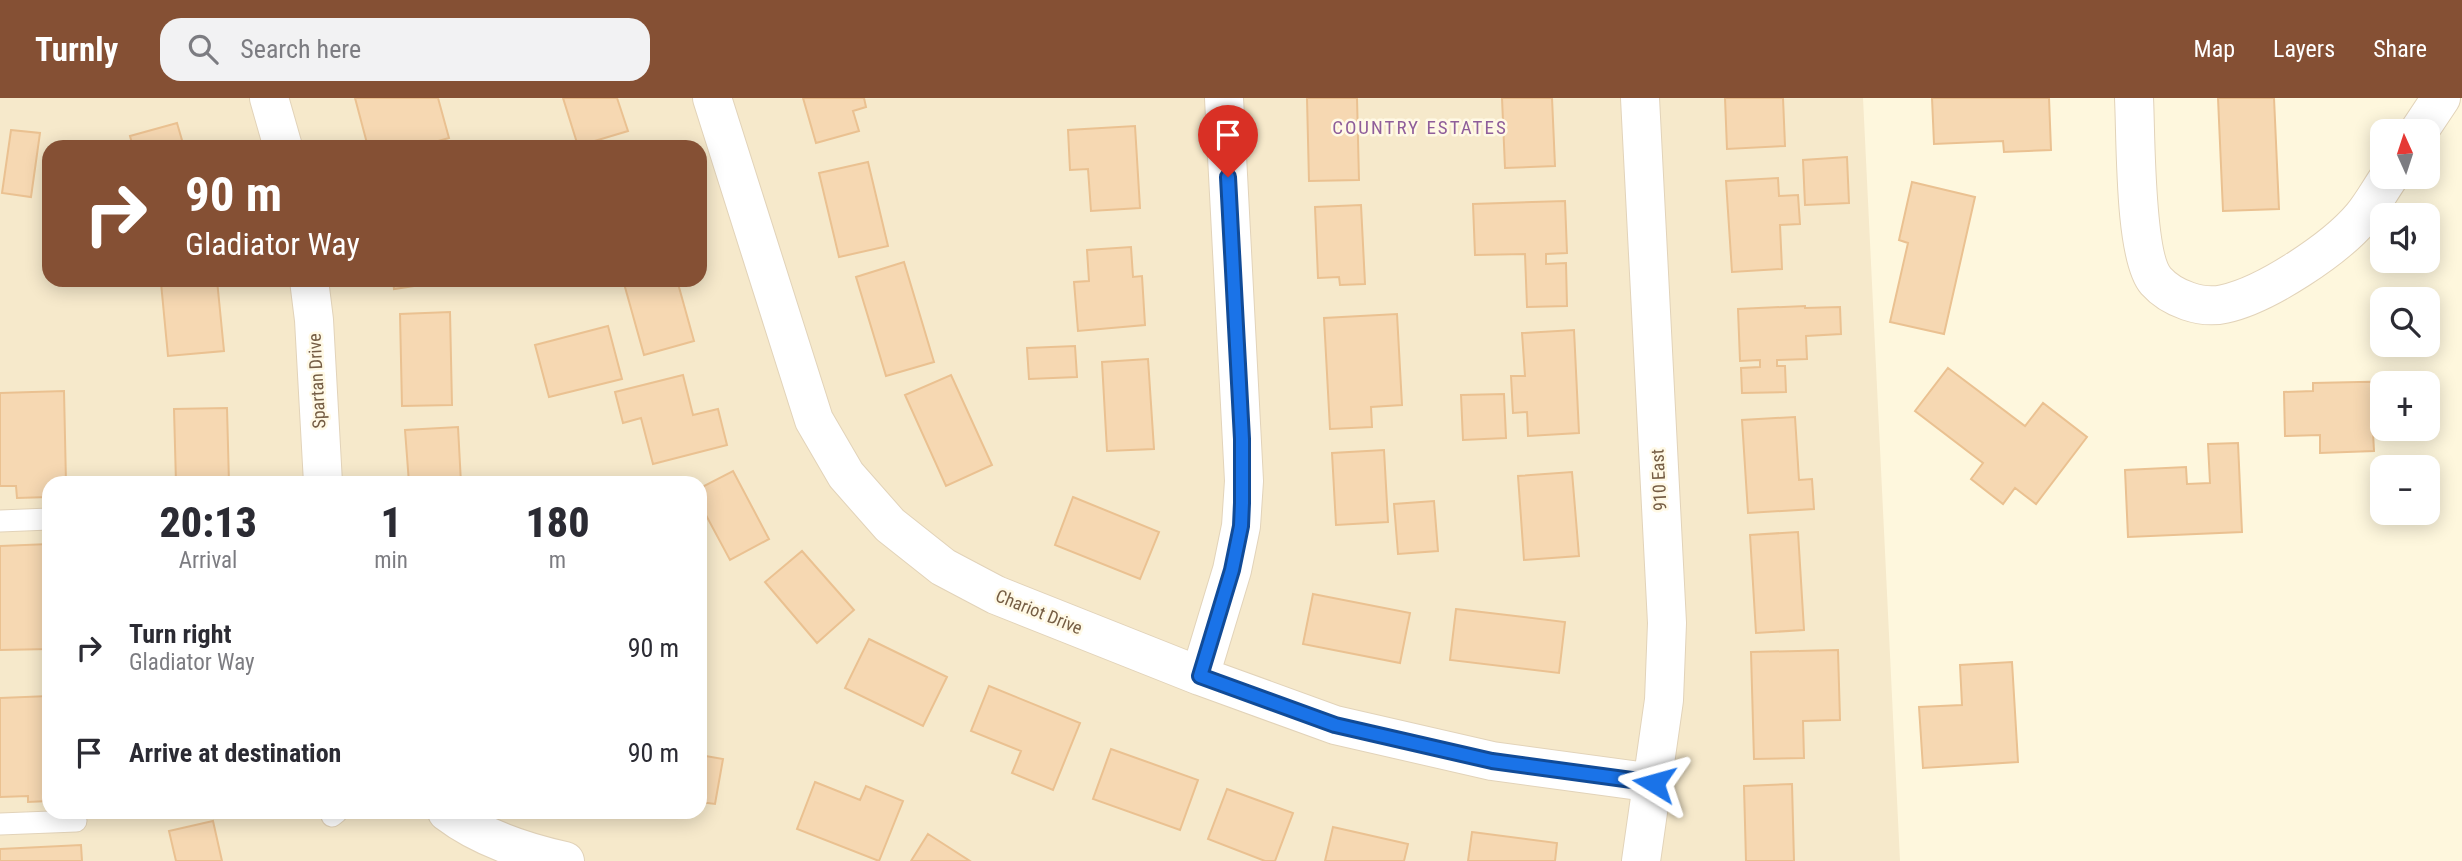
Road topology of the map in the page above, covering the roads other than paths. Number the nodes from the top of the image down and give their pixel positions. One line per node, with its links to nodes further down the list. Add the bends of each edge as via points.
1 (270, 98): 8 (street)
2 (712, 98): 14 (street, Chariot Drive, via 814,420 846,475 890,525 943,567 996,595)
3 (1224, 98): 14 (street, via 1244,481 1232,570)
4 (1640, 98): 15 (street, 910 East, via 1667,623)
5 (2134, 98): 9 (street, via 2144,255 2155,280 2175,296 2201,305 2223,304 2252,294 2319,256 2362,217)
6 (2441, 98): 7 (street)
7 (2427, 119)
8 (281, 140)
9 (2381, 189)
10 (310, 287): 11 (street, Spartan Drive)
11 (323, 476)
12 (42, 519): 13 (lane)
13 (0, 521)
14 (1200, 676): 15 (street, Chariot Drive, via 1335,725 1492,761)
15 (1654, 783): 20 (street, 910 East)
16 (456, 819): 19 (street, via 502,843)
17 (76, 821): 18 (lane)
18 (0, 824)
19 (565, 861)
20 (1641, 861)

